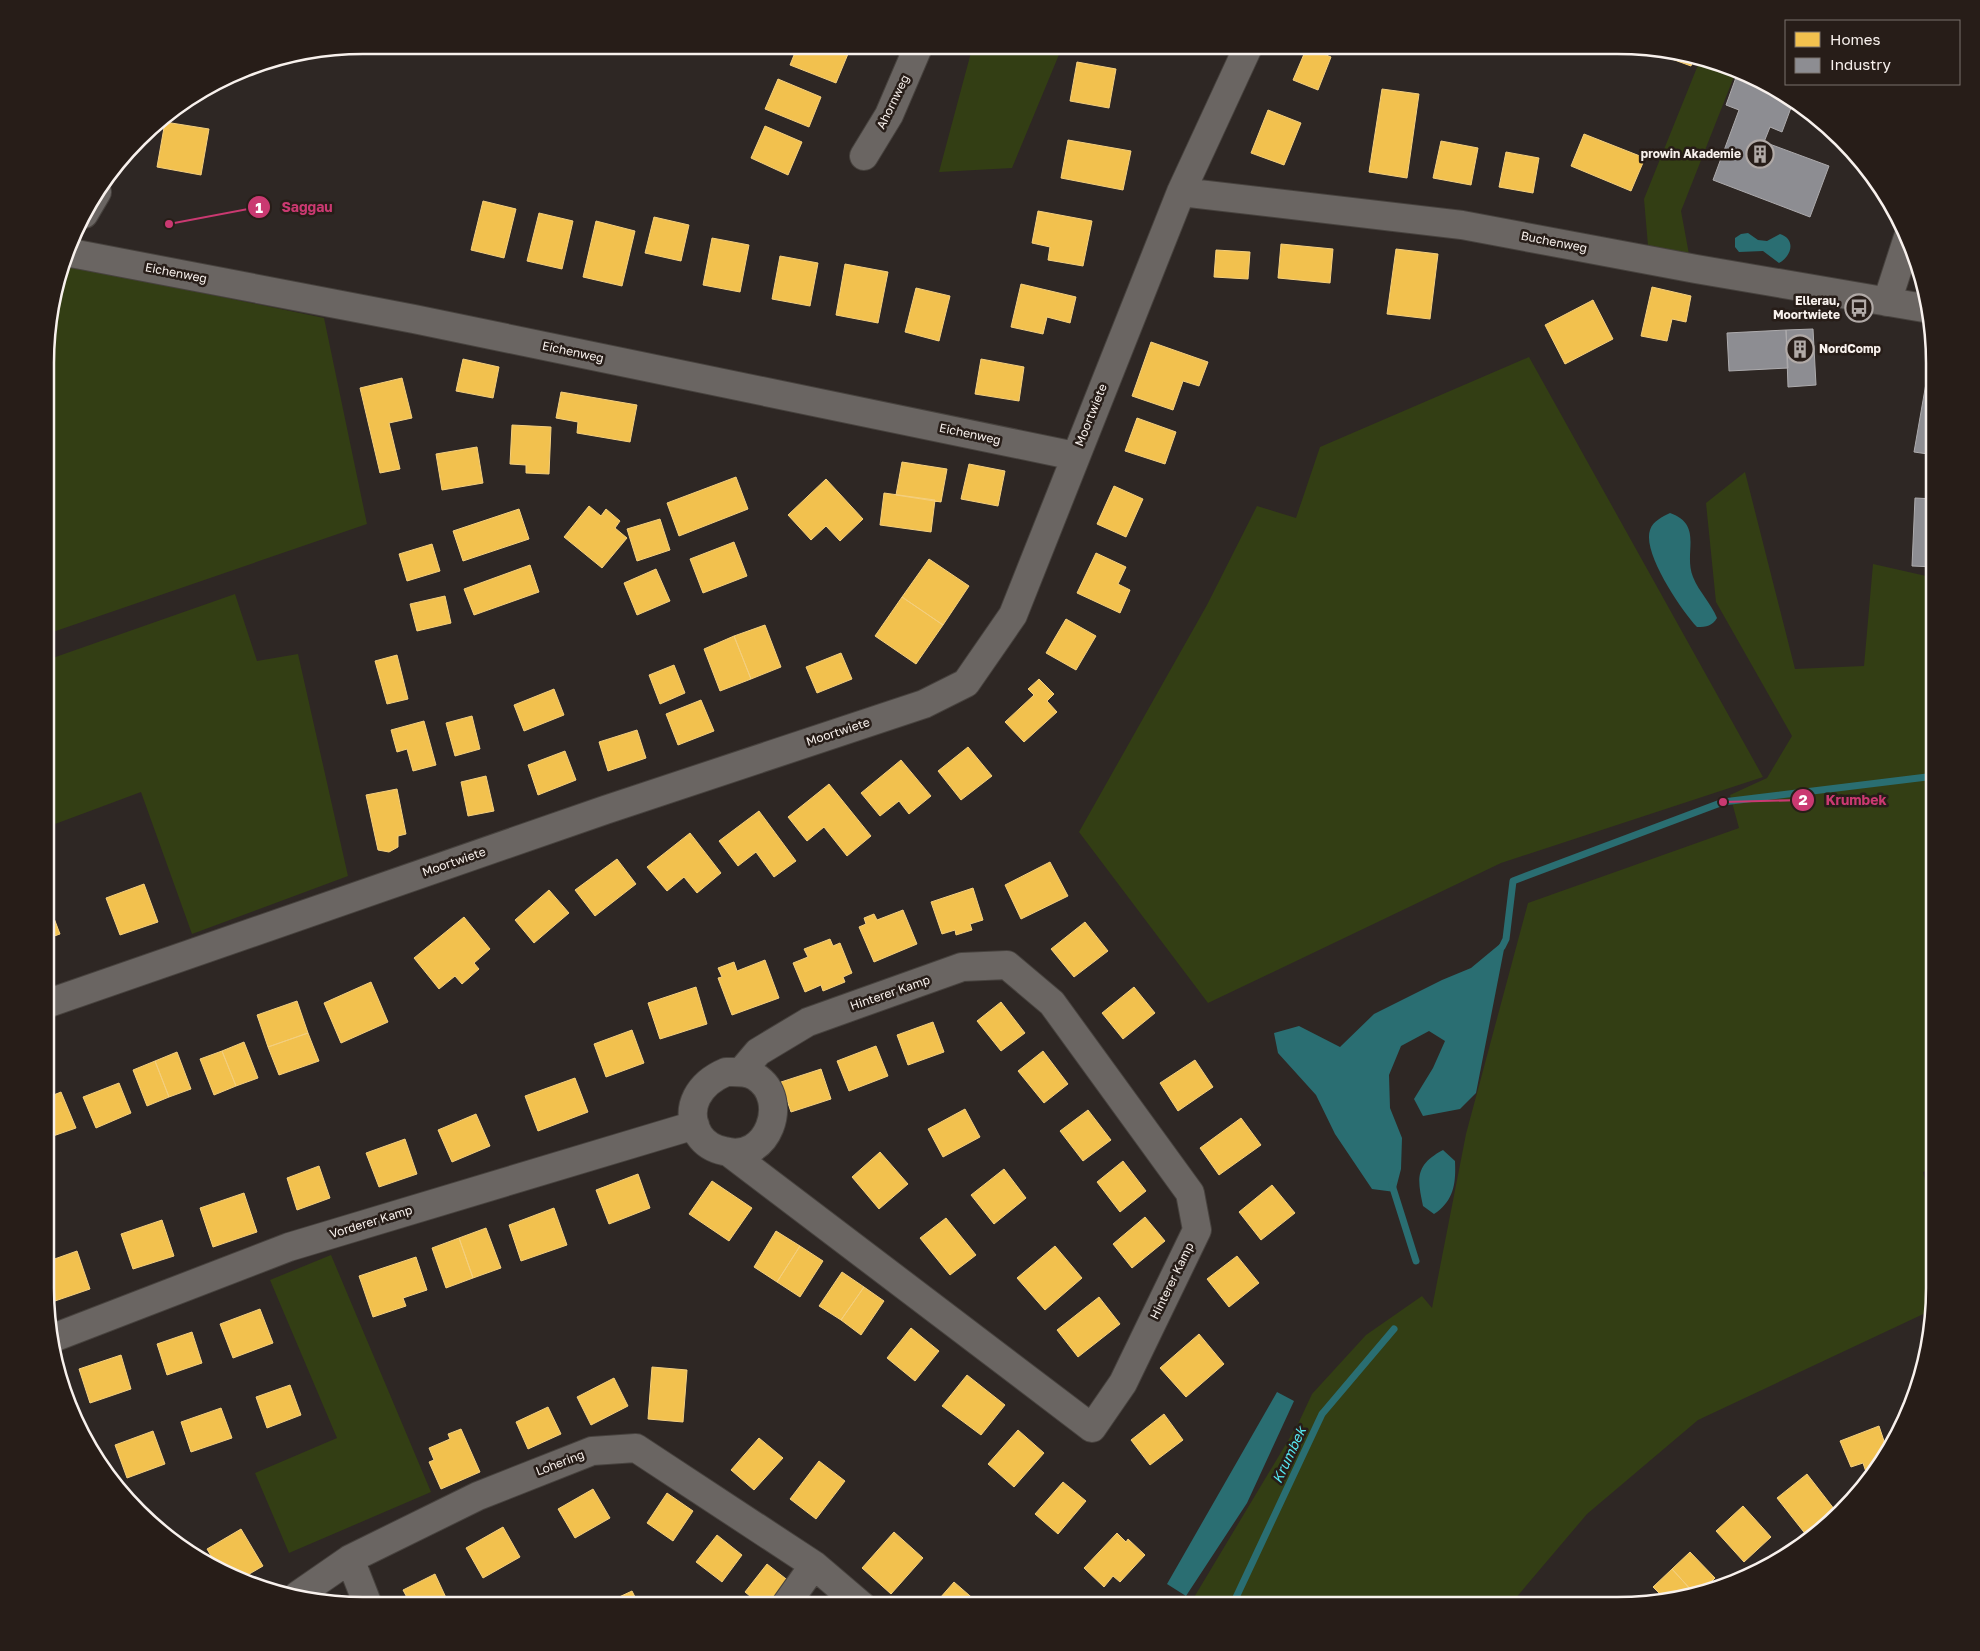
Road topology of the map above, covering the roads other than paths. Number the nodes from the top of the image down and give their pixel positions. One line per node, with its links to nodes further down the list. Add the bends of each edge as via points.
1 (915, 54): 3 (street, Ahornweg, via 889,115)
2 (1245, 54): 4 (street, Moortwiete)
3 (864, 156)
4 (1181, 192): 7 (street, Buchenweg, via 1462,224); 9 (street, Moortwiete)
5 (1904, 248): 7 (street)
6 (74, 253): 9 (street, Eichenweg, via 414,319)
7 (1887, 302): 8 (street, Buchenweg)
8 (1921, 308)
9 (1074, 456): 10 (street, Moortwiete, via 1013,615 966,683 924,704 605,810)
10 (54, 1001)
11 (741, 1072): 12 (street, via 726,1072 710,1079 698,1092 693,1112); 13 (street, via 756,1077 768,1091 774,1116 766,1138 751,1149); 13 (street, Hinterer Kamp, via 758,1052 808,1022 962,967 1008,966 1052,1003 1190,1193 1197,1230 1123,1383 1092,1428)
12 (694, 1126): 13 (street, Hinterer Kamp, via 714,1148); 14 (street, Vorderer Kamp, via 290,1247)
13 (730, 1153)
14 (57, 1336)
15 (350, 1558): 16 (street, Lohering, via 478,1496 592,1451 636,1448); 17 (street, Lohering); 18 (street)
16 (814, 1565): 19 (street); 20 (street, Lohering)
17 (303, 1591)
18 (365, 1597)
19 (791, 1597)
20 (851, 1597)

